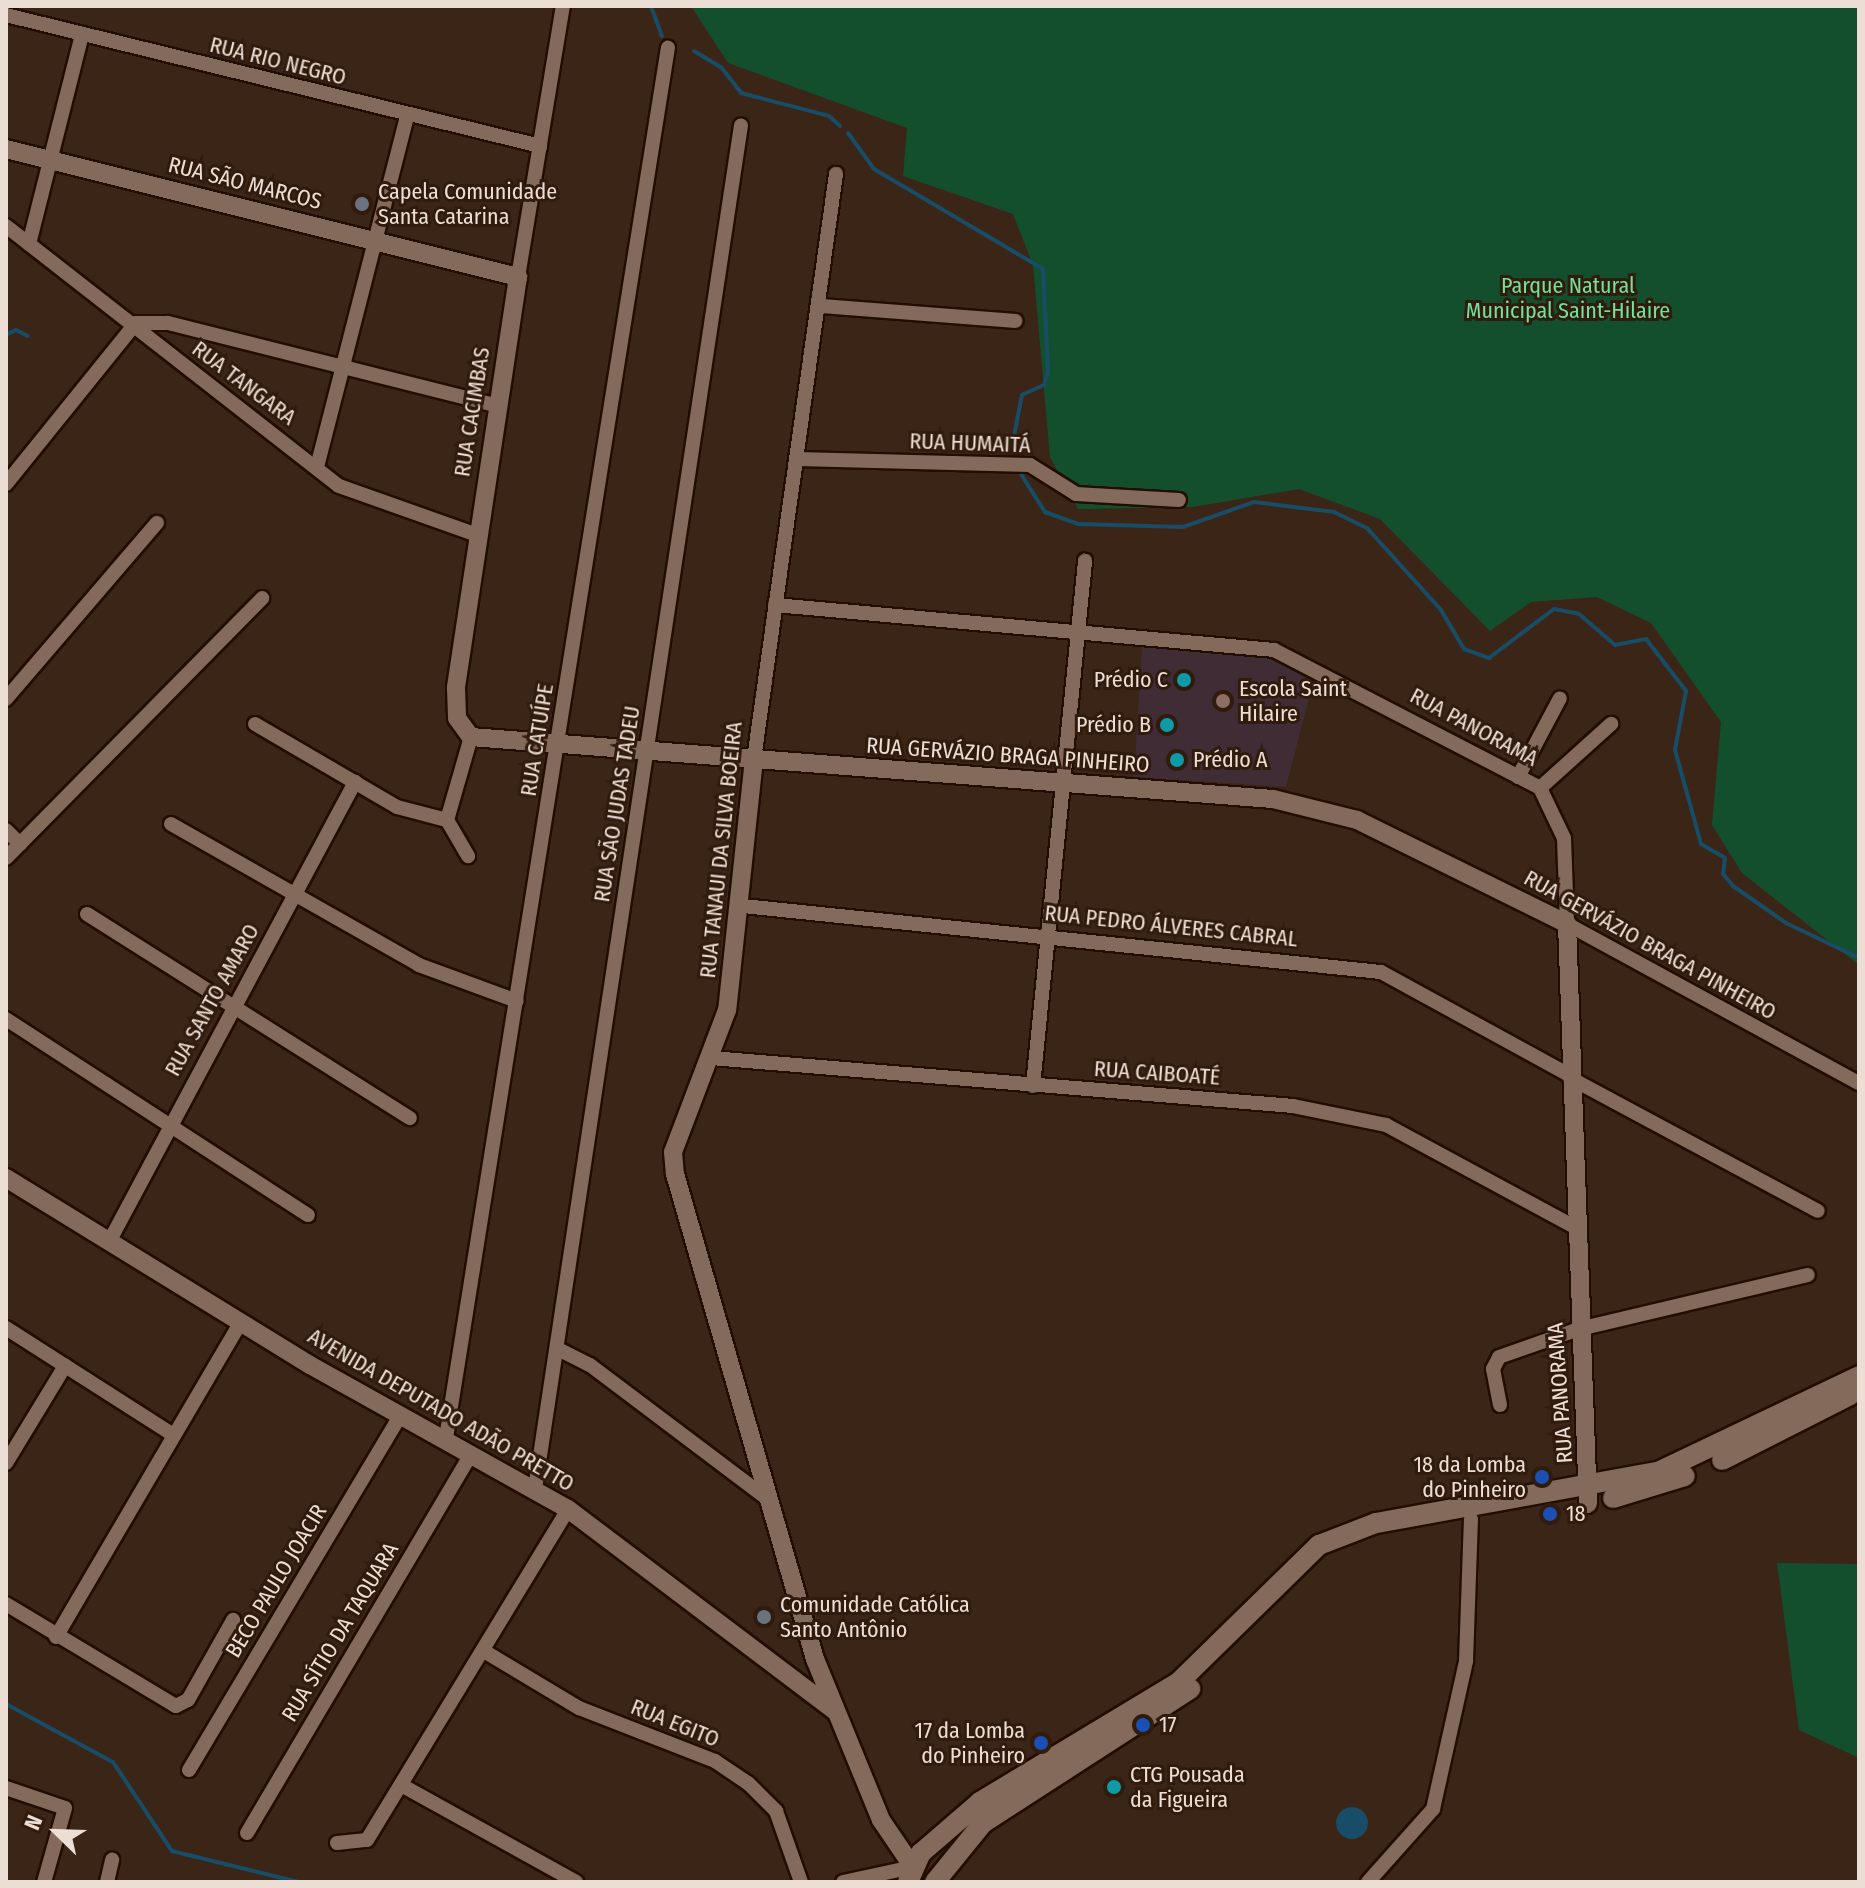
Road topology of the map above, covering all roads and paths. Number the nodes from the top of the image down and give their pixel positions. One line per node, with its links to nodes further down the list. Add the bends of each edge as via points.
1 (563, 6): 7 (street, RUA CACIMBAS)
2 (6, 15): 3 (street, RUA RIO NEGRO)
3 (82, 34): 5 (street, RUA RIO NEGRO); 9 (street)
4 (668, 48): 35 (street, RUA CATUÍPE)
5 (407, 117): 7 (street, RUA RIO NEGRO); 12 (street)
6 (741, 125): 36 (street, RUA SÃO JUDAS TADEU)
7 (540, 146): 14 (street, RUA CACIMBAS)
8 (6, 149): 9 (street, RUA SÃO MARCOS)
9 (51, 160): 12 (street, RUA SÃO MARCOS); 13 (street)
10 (836, 174): 15 (street, RUA TANAUI DA SILVA BOEIRA)
11 (6, 226): 13 (street, RUA TANGARA)
12 (374, 240): 14 (street, RUA SÃO MARCOS); 18 (street)
13 (29, 244): 17 (street, RUA TANGARA)
14 (518, 277): 19 (street, RUA CACIMBAS)
15 (822, 306): 16 (street); 20 (street, RUA TANAUI DA SILVA BOEIRA)
16 (1015, 321)
17 (136, 323): 18 (street, via 168,323); 21 (street, RUA TANGARA); 22 (street)
18 (342, 367): 19 (street); 21 (street)
19 (498, 406): 25 (street, RUA CACIMBAS)
20 (797, 459): 23 (street, RUA HUMAITÁ, via 1030,465 1076,494); 28 (street, RUA TANAUI DA SILVA BOEIRA)
21 (317, 467): 25 (street, RUA TANGARA, via 376,505)
22 (6, 484)
23 (1179, 500)
24 (157, 523): 31 (street)
25 (477, 535): 34 (street, RUA CACIMBAS, via 456,688 457,718)
26 (1085, 561): 29 (street)
27 (262, 598): 45 (street)
28 (775, 605): 29 (street, RUA PANORAMA); 37 (street, RUA TANAUI DA SILVA BOEIRA)
29 (1081, 635): 38 (street, RUA PANORAMA, via 1274,650); 40 (street)
30 (1560, 698): 38 (street)
31 (6, 699)
32 (255, 724): 39 (street)
33 (1611, 724): 41 (street)
34 (471, 737): 35 (street, RUA GERVÁZIO BRAGA PINHEIRO); 42 (street)
35 (559, 743): 36 (street, RUA GERVÁZIO BRAGA PINHEIRO); 53 (street, RUA CATUÍPE)
36 (647, 750): 37 (street, RUA GERVÁZIO BRAGA PINHEIRO); 71 (street, RUA SÃO JUDAS TADEU)
37 (754, 759): 40 (street, RUA GERVÁZIO BRAGA PINHEIRO); 49 (street, RUA TANAUI DA SILVA BOEIRA)
38 (1518, 777): 41 (street, RUA PANORAMA)
39 (355, 782): 42 (street, via 397,807); 48 (street, RUA SANTO AMARO)
40 (1065, 784): 51 (street, RUA GERVÁZIO BRAGA PINHEIRO, via 1273,799 1357,820); 52 (street)
41 (1540, 788): 51 (street, RUA PANORAMA, via 1564,838)
42 (447, 820): 46 (street)
43 (171, 824): 48 (street)
44 (6, 830): 45 (street)
45 (20, 844): 47 (street)
46 (468, 856)
47 (6, 858)
48 (295, 895): 53 (street, via 419,965); 54 (street, RUA SANTO AMARO)
49 (743, 906): 52 (street, RUA PEDRO ÁLVERES CABRAL); 56 (street, RUA TANAUI DA SILVA BOEIRA, via 727,1010)
50 (87, 914): 54 (street)
51 (1567, 924): 57 (street, RUA PANORAMA); 58 (street, RUA GERVÁZIO BRAGA PINHEIRO)
52 (1051, 936): 57 (street, RUA PEDRO ÁLVERES CABRAL, via 1381,972); 59 (street)
53 (517, 1001): 78 (street, RUA CATUÍPE)
54 (234, 1008): 60 (street); 61 (street, RUA SANTO AMARO)
55 (6, 1019): 61 (street)
56 (711, 1058): 59 (street, RUA CAIBOATÉ); 83 (street, RUA TANAUI DA SILVA BOEIRA, via 673,1152 675,1174)
57 (1570, 1077): 63 (street, RUA PEDRO ÁLVERES CABRAL); 65 (street, RUA PANORAMA)
58 (1859, 1083)
59 (1033, 1086): 65 (street, RUA CAIBOATÉ, via 1293,1106 1386,1125)
60 (410, 1118)
61 (169, 1122): 64 (street); 66 (street, RUA SANTO AMARO)
62 (6, 1178): 66 (street, AVENIDA DEPUTADO ADÃO PRETTO)
63 (1818, 1211)
64 (308, 1215)
65 (1573, 1226): 70 (street, RUA PANORAMA)
66 (109, 1242): 68 (street, AVENIDA DEPUTADO ADÃO PRETTO)
67 (1808, 1275): 70 (street)
68 (241, 1322): 76 (street, AVENIDA DEPUTADO ADÃO PRETTO); 77 (street)
69 (6, 1328): 72 (street)
70 (1579, 1329): 75 (street, via 1499,1357 1493,1369); 82 (street, RUA PANORAMA)
71 (558, 1349): 81 (street, RUA SÃO JUDAS TADEU); 83 (street, via 590,1365)
72 (65, 1366): 77 (street); 80 (street)
73 (1859, 1376): 82 (main road, via 1725,1445)
74 (1859, 1391): 82 (main road, via 1660,1487)
75 (1500, 1405)
76 (401, 1414): 78 (street, AVENIDA DEPUTADO ADÃO PRETTO); 91 (street, BECO PAULO JOACIR)
77 (173, 1435): 88 (street)
78 (446, 1438): 79 (street, AVENIDA DEPUTADO ADÃO PRETTO)
79 (471, 1454): 81 (street, AVENIDA DEPUTADO ADÃO PRETTO); 94 (street, RUA SÍTIO DA TAQUARA)
80 (6, 1463)
81 (535, 1489): 84 (street, AVENIDA DEPUTADO ADÃO PRETTO)
82 (1589, 1497): 85 (main road); 97 (main road, via 1376,1523 1319,1545 1179,1682 980,1802)
83 (769, 1500): 90 (street, RUA TANAUI DA SILVA BOEIRA)
84 (568, 1509): 89 (street); 90 (street, AVENIDA DEPUTADO ADÃO PRETTO)
85 (1471, 1519): 98 (main road, via 1383,1534 1330,1553 1186,1692 983,1823); 104 (street, via 1466,1661 1433,1809)
86 (6, 1604): 88 (street)
87 (233, 1620): 88 (street, via 188,1700 176,1706)
88 (56, 1637)
89 (484, 1651): 92 (street); 102 (street, RUA EGITO, via 579,1708 715,1761 748,1783 776,1811)
90 (834, 1710): 97 (street, RUA TANAUI DA SILVA BOEIRA, via 881,1820)
91 (189, 1770)
92 (403, 1786): 95 (street, via 367,1840); 101 (street)
93 (6, 1788): 99 (street, via 65,1808)
94 (247, 1833)
95 (337, 1843)
96 (112, 1860): 100 (street)
97 (914, 1867): 98 (main road); 103 (street)
98 (938, 1876)
99 (44, 1882)
100 (107, 1882)
101 (576, 1882)
102 (801, 1882)
103 (843, 1882)
104 (1368, 1882)

